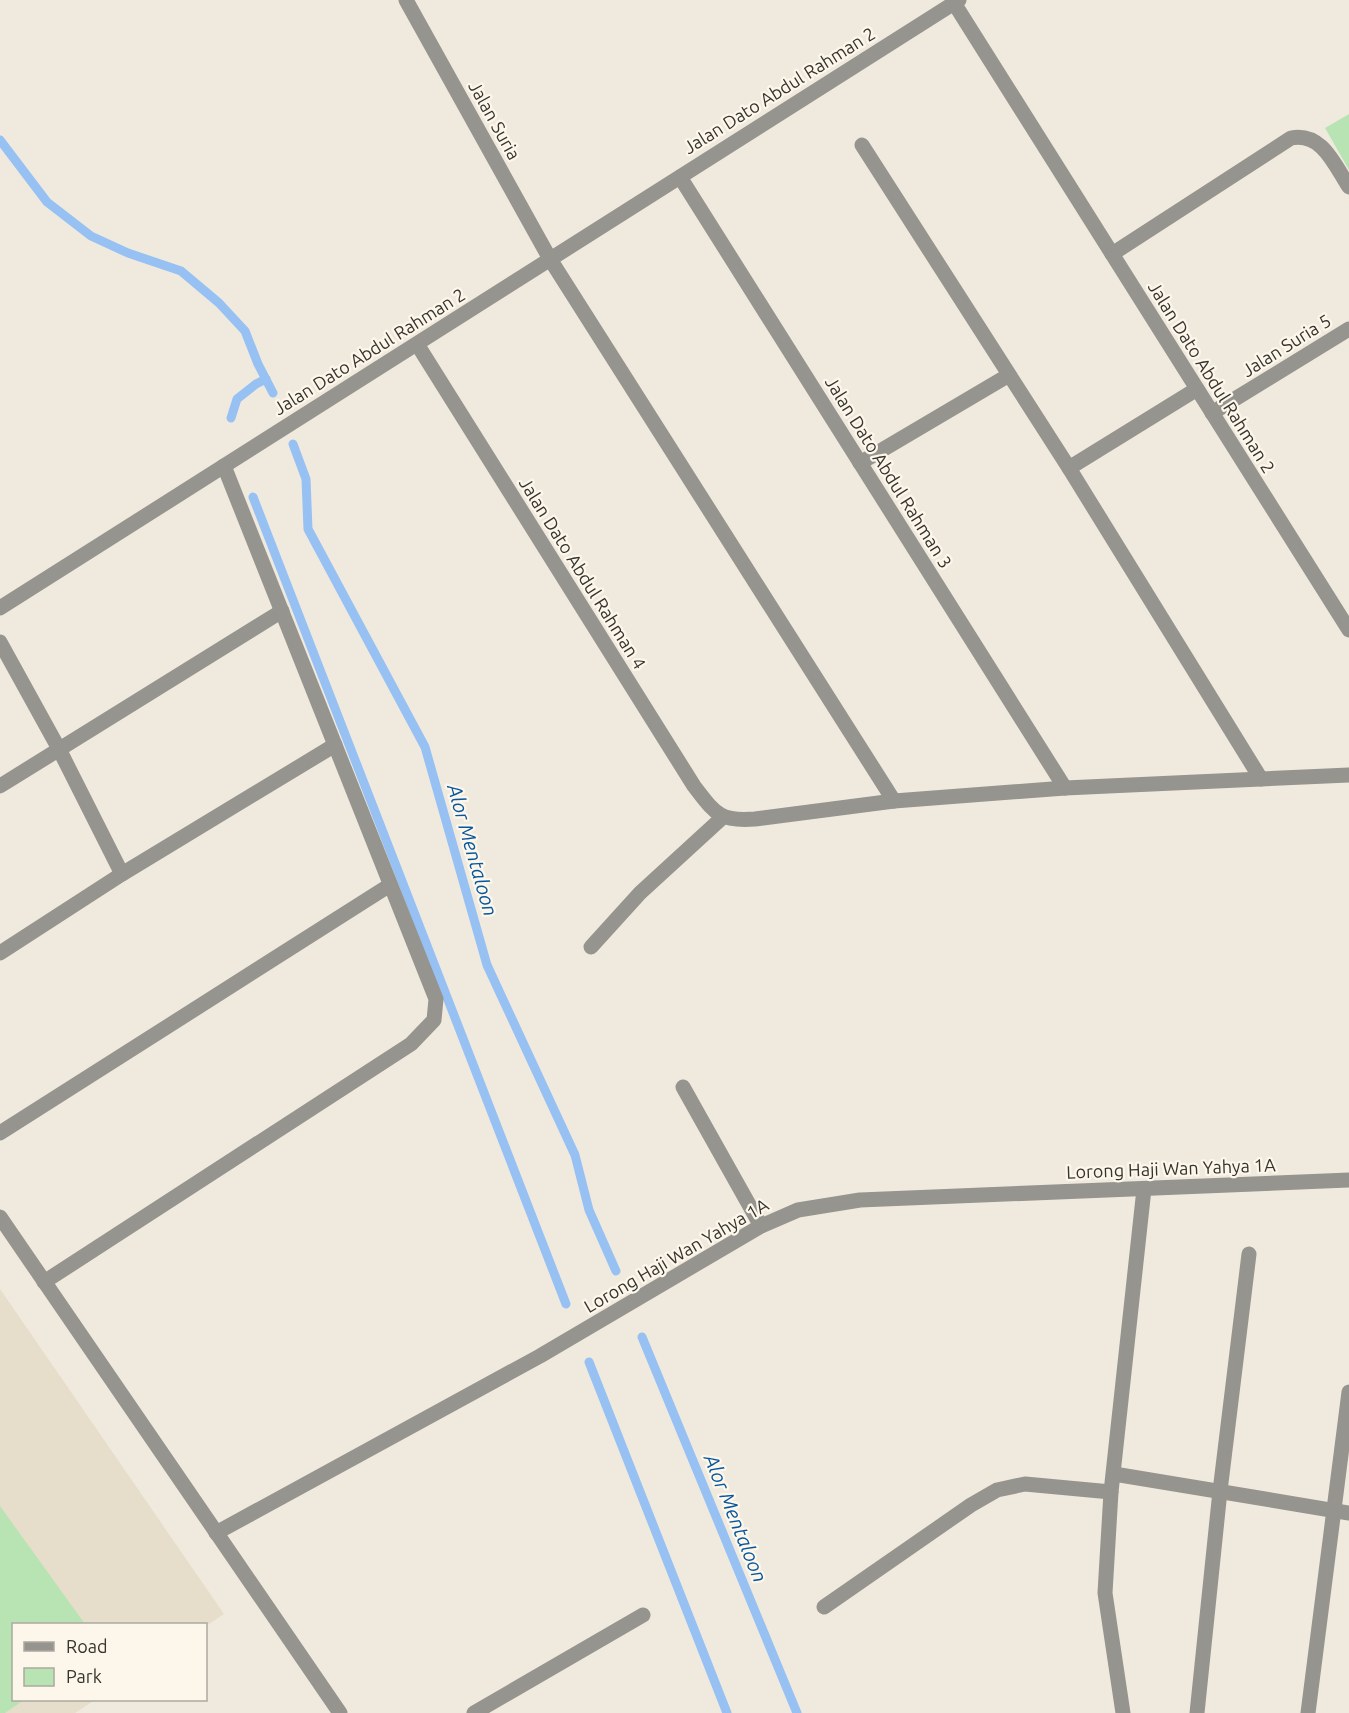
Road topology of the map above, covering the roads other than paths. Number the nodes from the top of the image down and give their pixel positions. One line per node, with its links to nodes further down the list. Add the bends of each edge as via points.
1 (406, 0): 7 (street, Jalan Suria)
2 (956, 2): 4 (street, Jalan Dato Abdul Rahman 2); 6 (street, Jalan Dato Abdul Rahman 2)
3 (862, 145): 10 (street)
4 (680, 177): 7 (street, Jalan Dato Abdul Rahman 2); 13 (street, Jalan Dato Abdul Rahman 3)
5 (1349, 187): 6 (street, via 1314,140 1303,136 1291,138)
6 (1112, 254): 11 (street, Jalan Dato Abdul Rahman 2)
7 (550, 259): 9 (street, Jalan Dato Abdul Rahman 2); 26 (street, Jalan Suria)
8 (1349, 329): 12 (street, Jalan Suria 5)
9 (417, 344): 14 (street, Jalan Dato Abdul Rahman 2); 27 (street, Jalan Dato Abdul Rahman 4, via 694,786)
10 (1009, 375): 13 (street); 15 (street)
11 (1197, 389): 12 (street, Jalan Dato Abdul Rahman 2); 15 (street)
12 (1212, 413): 18 (street, Jalan Dato Abdul Rahman 2)
13 (860, 463): 25 (street, Jalan Dato Abdul Rahman 3)
14 (224, 466): 16 (street, Jalan Dato Abdul Rahman 2); 17 (street)
15 (1069, 468): 23 (street)
16 (0, 608)
17 (282, 611): 20 (street); 21 (street)
18 (1348, 627)
19 (0, 642): 21 (street)
20 (335, 745): 28 (street); 29 (street)
21 (59, 749): 24 (street); 28 (street)
22 (1349, 775): 23 (street)
23 (1261, 779): 25 (street)
24 (0, 786)
25 (1065, 788): 26 (street)
26 (894, 801): 27 (street, via 755,819)
27 (723, 817): 30 (street, via 640,893)
28 (122, 874): 31 (street)
29 (390, 885): 33 (street); 39 (street, via 436,999 434,1020 422,1034)
30 (591, 947)
31 (0, 953)
32 (683, 1087): 37 (street)
33 (0, 1133)
34 (1349, 1180): 35 (street, Lorong Haji Wan Yahya 1A)
35 (1144, 1189): 37 (street, Lorong Haji Wan Yahya 1A, via 860,1200 798,1210); 41 (street)
36 (1, 1221): 39 (street)
37 (761, 1226): 45 (street, Lorong Haji Wan Yahya 1A, via 540,1356)
38 (1249, 1254): 42 (street)
39 (44, 1282): 45 (street)
40 (1349, 1392): 44 (street)
41 (1114, 1474): 42 (street); 43 (street)
42 (1220, 1491): 44 (street); 51 (street)
43 (1111, 1492): 46 (street, via 1025,1484 998,1490); 50 (street, via 1105,1593)
44 (1342, 1512): 52 (street)
45 (216, 1533): 48 (street)
46 (824, 1607)
47 (643, 1615): 49 (street)
48 (340, 1713)
49 (474, 1713)
50 (1123, 1713)
51 (1197, 1713)
52 (1308, 1713)

